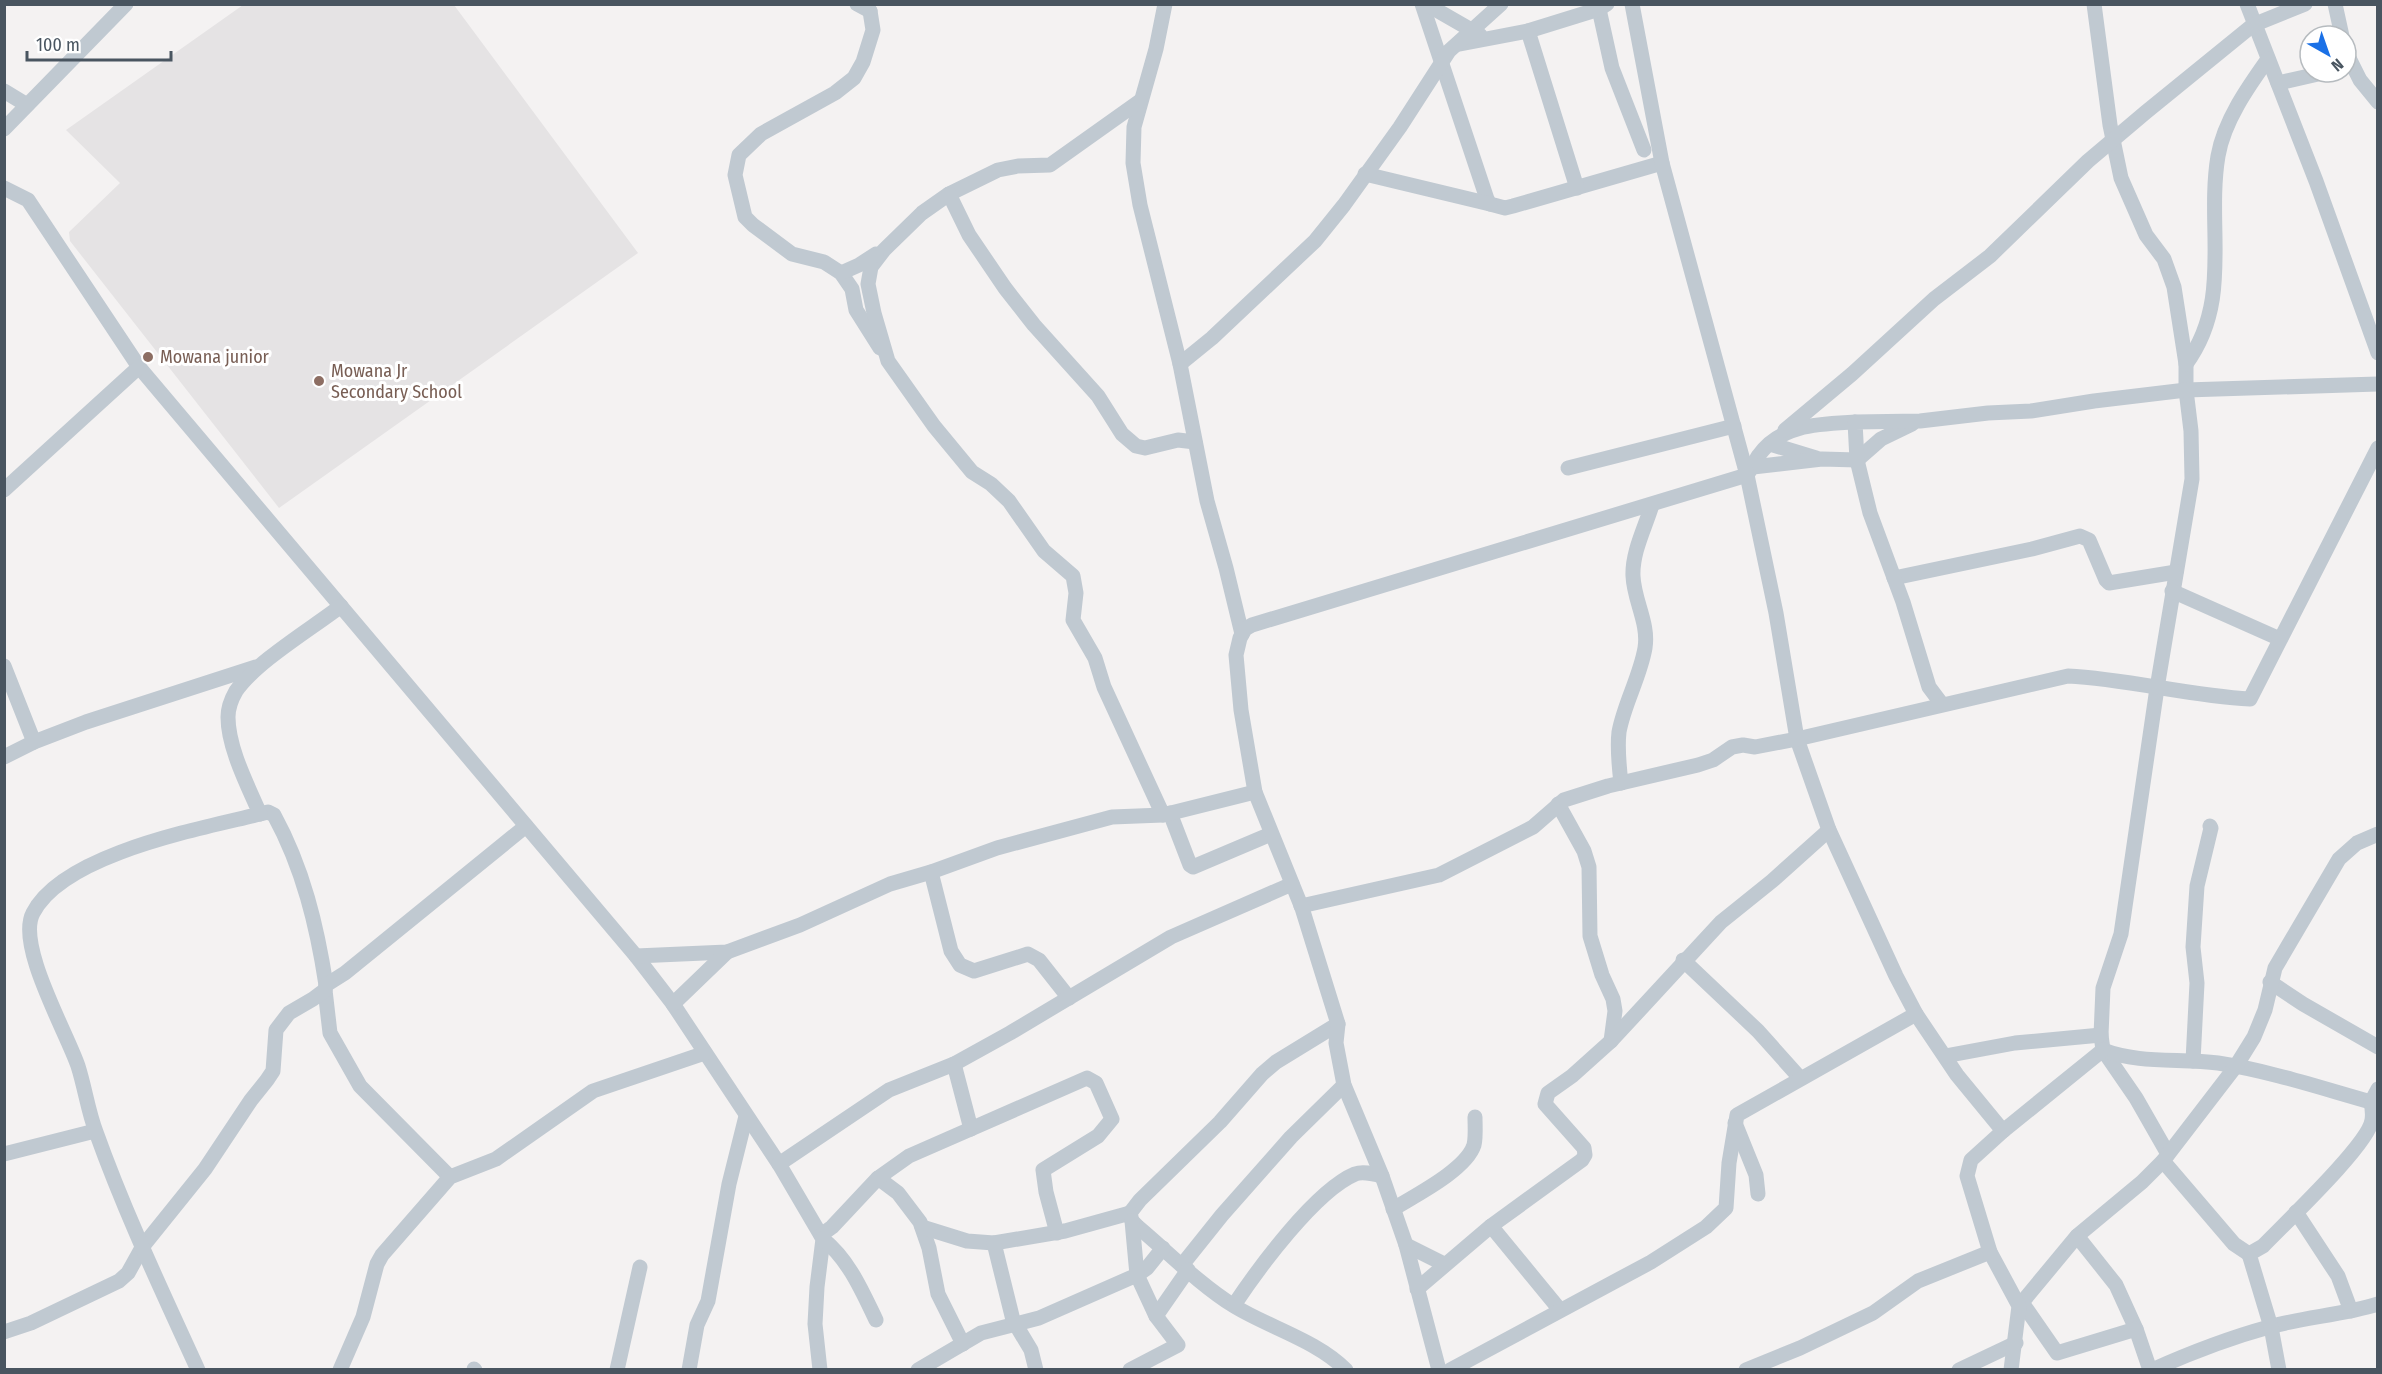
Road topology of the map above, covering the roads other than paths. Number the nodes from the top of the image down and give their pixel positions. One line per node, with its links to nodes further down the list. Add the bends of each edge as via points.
1 (126, 4): 24 (street)
2 (1165, 4): 22 (street)
3 (1424, 4): 15 (street); 17 (street)
4 (1501, 4): 15 (street)
5 (1632, 4): 26 (street)
6 (2094, 4): 27 (street)
7 (2247, 4): 13 (street)
8 (2305, 4): 13 (street)
9 (2335, 4): 12 (street)
10 (869, 7): 37 (street, via 873,30 854,78 835,93 761,134 739,155 735,168 741,207 753,225 792,254 824,262)
11 (1603, 7): 14 (street); 28 (street, via 1612,68)
12 (2339, 24)
13 (2253, 25): 16 (street); 27 (street)
14 (1528, 31): 15 (street); 33 (street)
15 (1479, 35): 17 (street, via 1449,51)
16 (2268, 59): 20 (street); 42 (street, via 2230,122 2218,155 2217,270 2205,332)
17 (1441, 64): 31 (street); 35 (street)
18 (2298, 78): 20 (street)
19 (2358, 78): 23 (street)
20 (2278, 82): 38 (street)
21 (4, 91): 24 (street)
22 (1140, 101): 34 (street, via 1050,165 998,170); 41 (street, via 1134,127 1133,163)
23 (2378, 102)
24 (27, 105): 25 (street)
25 (4, 129)
26 (1656, 133): 28 (street); 29 (street)
27 (2114, 139): 42 (street, via 2121,178 2146,235 2164,259 2174,287); 49 (street, via 1990,256 1934,299)
28 (1644, 150): 30 (street)
29 (1662, 163): 30 (street); 48 (street)
30 (1630, 172): 33 (street)
31 (1365, 174): 35 (street); 41 (street, via 1315,241)
32 (4, 188): 43 (street, via 28,200)
33 (1577, 188): 35 (street, via 1513,206)
34 (949, 194): 36 (street, via 922,213); 50 (street, via 969,235 1005,288 1098,396 1122,434 1145,448 1178,440)
35 (1490, 204)
36 (884, 250): 37 (street); 40 (street, via 871,267 868,284)
37 (841, 273): 40 (street, via 852,289 856,310)
38 (2373, 322): 39 (street)
39 (2378, 353)
40 (888, 361): 77 (street, via 972,472 1009,501 1044,551 1073,576 1073,620 1095,658 1104,687)
41 (1180, 364): 50 (street)
42 (2186, 364): 45 (street)
43 (139, 367): 56 (street); 61 (street)
44 (2378, 384): 45 (street)
45 (2186, 390): 46 (street); 58 (street, via 2192,479)
46 (1920, 421): 47 (street); 53 (street, via 1881,439)
47 (1855, 422): 49 (street, via 1804,427); 53 (street)
48 (1734, 426): 54 (street); 55 (street)
49 (1774, 440): 52 (street); 55 (street)
50 (1195, 442): 62 (street)
51 (2378, 448): 63 (street)
52 (1822, 459): 53 (street); 55 (street)
53 (1857, 460): 59 (street, via 1870,513)
54 (1568, 468)
55 (1750, 471): 57 (street); 70 (street)
56 (4, 490)
57 (1652, 506): 62 (street, via 1252,625); 73 (street, via 1634,557 1633,576 1644,620 1645,647 1620,731)
58 (2176, 572): 59 (street, via 2109,583 2089,540 2080,536); 60 (street)
59 (1894, 578): 66 (street)
60 (2172, 591): 63 (street); 67 (street)
61 (341, 606): 65 (street); 78 (street)
62 (1242, 634): 74 (street, via 1236,646 1237,679)
63 (2280, 639): 67 (street, via 2250,699)
64 (4, 666): 71 (street)
65 (259, 667): 71 (street); 76 (street, via 236,691 228,715 239,764)
66 (1929, 687): 68 (street); 69 (street)
67 (2157, 688): 68 (street, via 2068,676); 98 (street, via 2121,934 2103,988)
68 (1941, 703): 69 (street)
69 (1926, 707): 70 (street)
70 (1797, 738): 73 (street, via 1755,747 1732,747 1698,765); 80 (street)
71 (34, 742): 72 (street)
72 (4, 757)
73 (1621, 783): 75 (street)
74 (1255, 792): 77 (street); 81 (street)
75 (1558, 804): 85 (street, via 1533,827 1439,875); 93 (street, via 1589,867 1590,936)
76 (260, 814): 90 (street, via 268,812 274,816 302,879 321,947); 112 (street, via 155,839 70,875 33,912 30,938 49,1002 78,1065)
77 (1166, 814): 81 (street, via 1192,867); 83 (street, via 1112,817 1058,830)
78 (526, 826): 87 (street); 90 (street)
79 (2210, 826): 102 (street, via 2197,886 2194,923 2197,983)
80 (1829, 830): 88 (street, via 1721,922); 94 (street)
81 (1271, 834): 84 (street)
82 (2378, 834): 89 (street, via 2357,843 2339,859)
83 (931, 872): 86 (street, via 890,884 800,926); 91 (street, via 951,951 960,965 974,971 1028,954 1039,960)
84 (1292, 884): 85 (street); 91 (street, via 1170,937)
85 (1301, 906): 96 (street)
86 (727, 952): 87 (street); 92 (street)
87 (636, 956): 92 (street)
88 (1683, 960): 95 (street); 105 (street)
89 (2270, 982): 99 (street); 104 (street, via 2254,1037)
90 (325, 988): 118 (street, via 330,1033 360,1086); 131 (street, via 289,1013 276,1030 273,1071 205,1169)
91 (1069, 998): 103 (street)
92 (672, 1004): 100 (street)
93 (1615, 1011): 95 (street); 97 (street)
94 (1916, 1014): 101 (street); 105 (street)
95 (1632, 1017): 97 (street)
96 (1338, 1024): 106 (street, via 1336,1043); 123 (street, via 1262,1074 1220,1122 1140,1200)
97 (1611, 1041): 124 (street, via 1545,1098 1545,1104 1584,1148 1582,1160)
98 (2102, 1043): 101 (street, via 2015,1043); 102 (street, via 2117,1055); 113 (street); 115 (street)
99 (2377, 1046)
100 (705, 1053): 108 (street); 118 (street, via 593,1091 496,1159)
101 (1945, 1056): 113 (street)
102 (2193, 1060): 104 (street)
103 (954, 1064): 111 (street); 116 (street, via 889,1090)
104 (2236, 1066): 107 (street); 115 (street)
105 (1800, 1078): 110 (street, via 1743,1110)
106 (1344, 1085): 117 (street); 137 (street, via 1217,1220)
107 (2374, 1095): 122 (street, via 2372,1121 2366,1134)
108 (747, 1116): 116 (street); 157 (street)
109 (1475, 1117): 121 (street, via 1474,1143 1464,1161)
110 (1734, 1122): 120 (street, via 1756,1175); 143 (street, via 1726,1208 1706,1227 1651,1262)
111 (971, 1129): 119 (street, via 909,1156); 126 (street, via 1087,1078 1096,1083 1111,1123 1085,1146 1043,1170)
112 (95, 1131): 114 (street); 131 (street)
113 (2003, 1131): 133 (street, via 1971,1160 1967,1176)
114 (4, 1154)
115 (2166, 1157): 127 (street); 134 (street, via 2234,1244)
116 (779, 1164): 128 (street)
117 (1382, 1176): 121 (street); 141 (street, via 1355,1173 1316,1203)
118 (450, 1177): 155 (street, via 382,1255 363,1317)
119 (878, 1178): 125 (street, via 910,1206); 128 (street)
120 (1758, 1194)
121 (1393, 1209): 130 (street)
122 (2296, 1212): 134 (street, via 2263,1246); 144 (street, via 2338,1276)
123 (1131, 1217): 126 (street); 132 (street); 138 (street)
124 (1491, 1226): 135 (street); 143 (street)
125 (922, 1227): 129 (street, via 967,1241); 152 (street, via 938,1294)
126 (1057, 1233): 129 (street)
127 (2077, 1236): 142 (street); 149 (street, via 2116,1285)
128 (822, 1237): 146 (street, via 845,1262); 158 (street, via 815,1324)
129 (994, 1243): 147 (street)
130 (1406, 1245): 135 (street); 139 (street)
131 (143, 1246): 150 (street, via 128,1274 119,1281); 154 (street)
132 (1162, 1248): 137 (street); 138 (street)
133 (1990, 1252): 142 (street); 153 (street, via 1918,1281 1873,1313)
134 (2249, 1254): 148 (street)
135 (1444, 1264): 139 (street)
136 (640, 1267): 156 (street)
137 (1185, 1267): 141 (street); 145 (street)
138 (1137, 1275): 145 (street); 147 (street)
139 (1417, 1289): 163 (street)
140 (2378, 1304): 144 (street)
141 (1234, 1305): 162 (street, via 1328,1355)
142 (2021, 1305): 149 (street, via 2057,1353); 151 (street)
143 (1560, 1310): 164 (street)
144 (2351, 1311): 148 (street)
145 (1156, 1316): 161 (street, via 1178,1345)
146 (876, 1320)
147 (1016, 1326): 152 (street, via 981,1333); 160 (street, via 1031,1350)
148 (2271, 1327): 167 (street, via 2208,1346); 168 (street)
149 (2136, 1329): 167 (street)
150 (4, 1332)
151 (2016, 1342): 165 (street); 166 (street)
152 (963, 1344): 159 (street)
153 (1748, 1369)
154 (198, 1370)
155 (340, 1370)
156 (617, 1370)
157 (689, 1370)
158 (820, 1370)
159 (918, 1370)
160 (1036, 1370)
161 (1130, 1370)
162 (1346, 1370)
163 (1439, 1370)
164 (1450, 1370)
165 (1959, 1370)
166 (2011, 1370)
167 (2151, 1370)
168 (2279, 1370)

